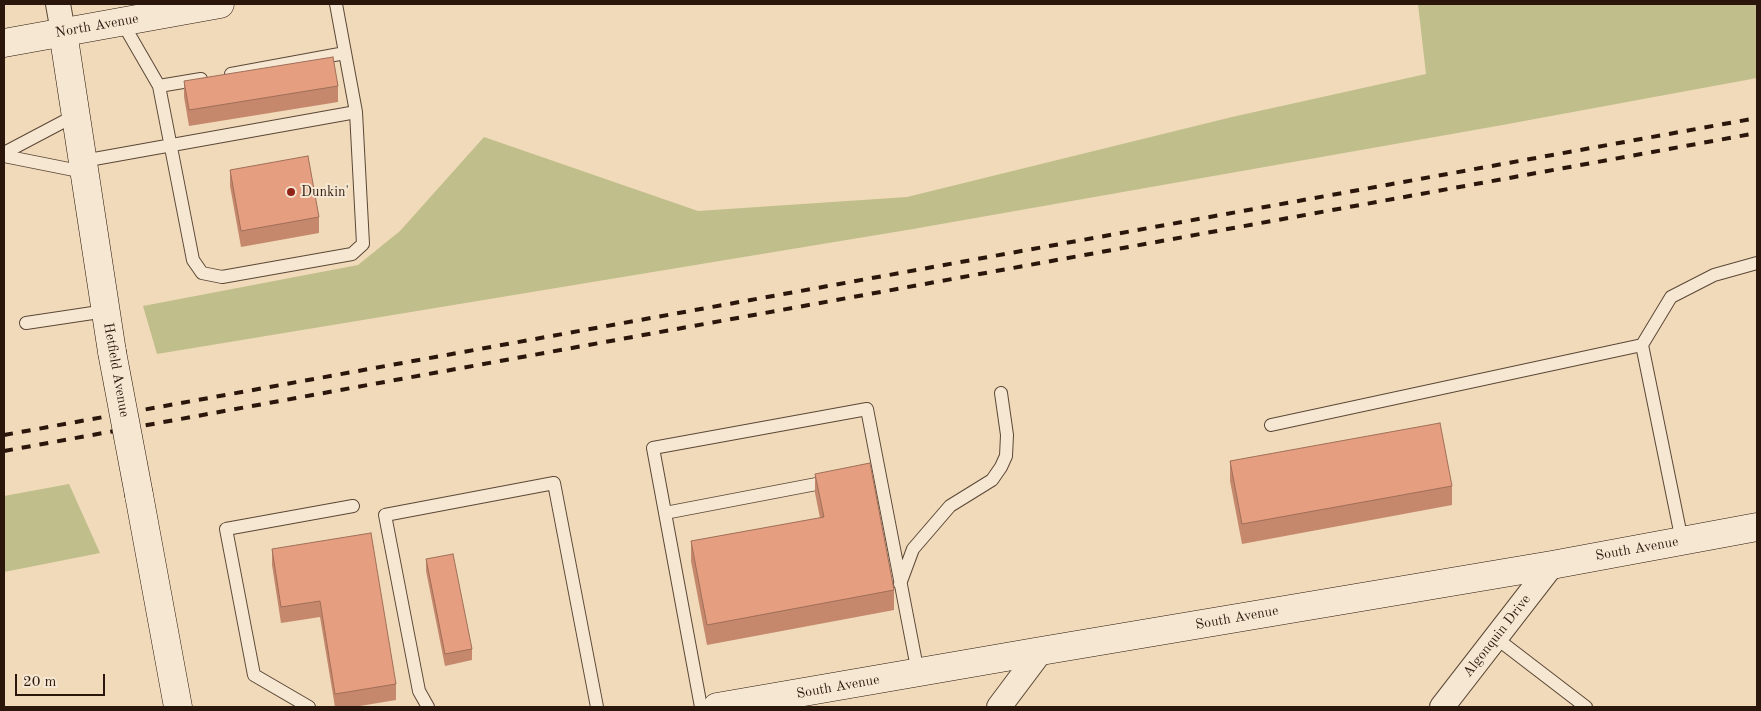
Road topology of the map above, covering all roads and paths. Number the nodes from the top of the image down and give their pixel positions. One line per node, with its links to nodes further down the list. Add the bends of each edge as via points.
1 (58, 4): 5 (street)
2 (220, 4): 4 (main road, North Avenue)
3 (336, 4): 7 (lane)
4 (122, 22): 5 (main road, North Avenue); 8 (lane)
5 (63, 32): 6 (main road, North Avenue); 10 (main road, Hetfield Avenue)
6 (4, 43)
7 (345, 53): 8 (lane); 9 (lane)
8 (159, 86): 11 (lane)
9 (356, 112): 11 (lane); 11 (lane, via 363,244 352,254 222,276 202,273 193,260)
10 (76, 116): 12 (lane); 13 (main road, Hetfield Avenue)
11 (170, 145): 13 (lane)
12 (4, 154): 13 (lane)
13 (84, 167): 15 (main road, Hetfield Avenue)
14 (1757, 263): 17 (lane, via 1714,274 1671,298)
15 (106, 311): 16 (lane); 30 (main road, Hetfield Avenue, bridge)
16 (26, 323)
17 (1642, 345): 19 (lane); 24 (lane)
18 (1001, 393): 26 (lane, via 1007,435 1006,456 1001,467 992,480 950,506 913,549)
19 (1272, 425)
20 (840, 480): 22 (lane)
21 (353, 506): 31 (lane, via 226,529 254,676)
22 (665, 513): 26 (lane, via 653,448 867,409 874,473); 34 (lane)
23 (1757, 527): 24 (main road, South Avenue)
24 (1682, 541): 25 (main road, South Avenue)
25 (1552, 565): 27 (street, Algonquin Drive); 28 (main road, South Avenue)
26 (900, 584): 29 (lane)
27 (1496, 638): 37 (street, Algonquin Drive); 38 (lane)
28 (1040, 650): 29 (main road, South Avenue); 36 (street)
29 (918, 673): 35 (main road, South Avenue)
30 (178, 707)
31 (310, 707)
32 (428, 707): 33 (lane, via 419,691 385,515 554,482)
33 (597, 707)
34 (701, 707)
35 (717, 707)
36 (999, 707)
37 (1442, 707)
38 (1586, 707)

